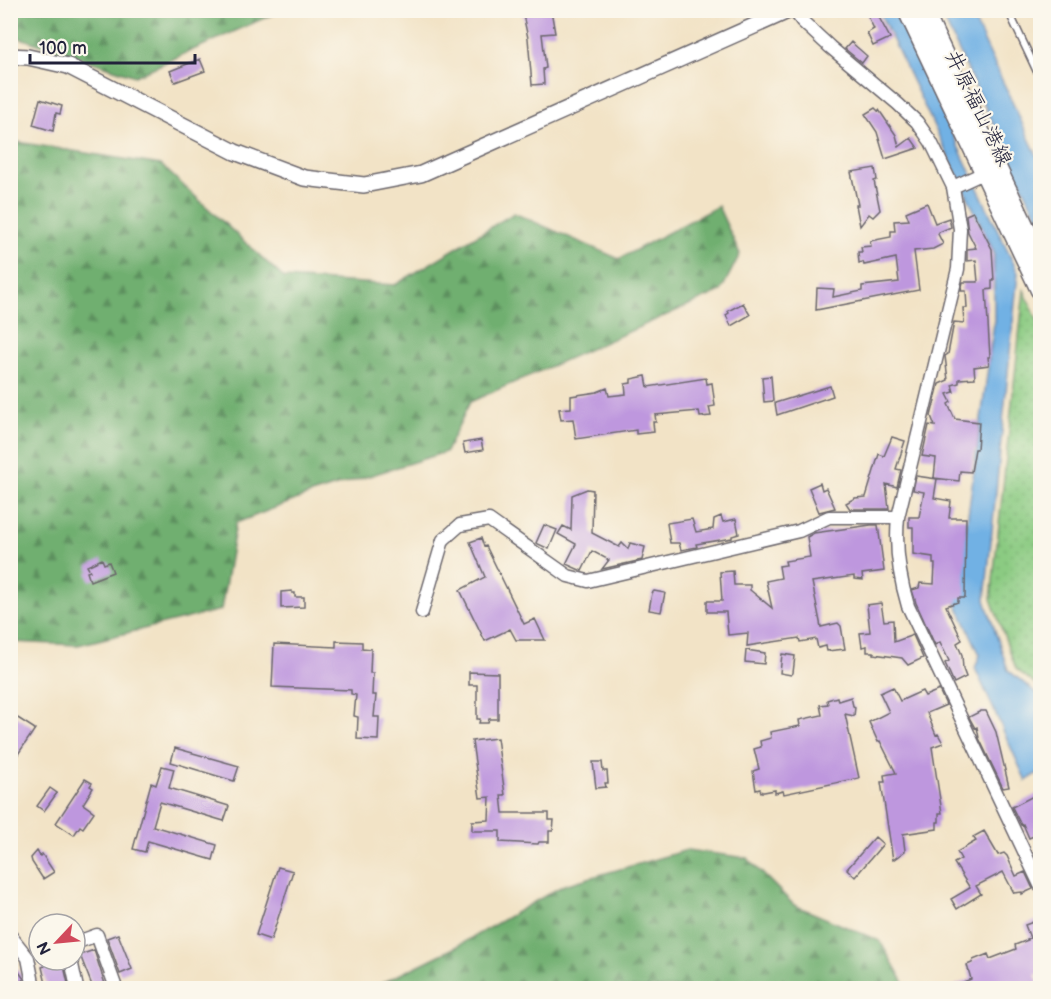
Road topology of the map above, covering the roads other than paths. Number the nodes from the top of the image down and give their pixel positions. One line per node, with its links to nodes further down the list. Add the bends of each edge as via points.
1 (792, 10): 5 (street, via 421,174 364,185 304,178 235,152 68,66); 8 (street, via 916,122)
2 (907, 10): 7 (main road, 井原福山港線)
3 (923, 10): 7 (main road, 井原福山港線)
4 (1008, 10): 6 (lane)
5 (10, 56)
6 (1041, 78)
7 (986, 172): 8 (street); 9 (main road, 井原福山港線); 10 (main road, 井原福山港線)
8 (955, 186): 11 (street, via 960,230 958,269)
9 (1041, 259)
10 (1041, 290)
11 (898, 517): 12 (street, via 829,517 799,531 588,581 568,576 489,520 460,525 443,540); 13 (street, via 897,555 908,606)
12 (422, 612)
13 (1041, 885)
14 (10, 935): 16 (street)
15 (87, 939): 21 (street, via 97,935)
16 (27, 950)
17 (34, 972): 19 (street)
18 (74, 972): 20 (street)
19 (34, 988)
20 (77, 988)
21 (116, 988)

